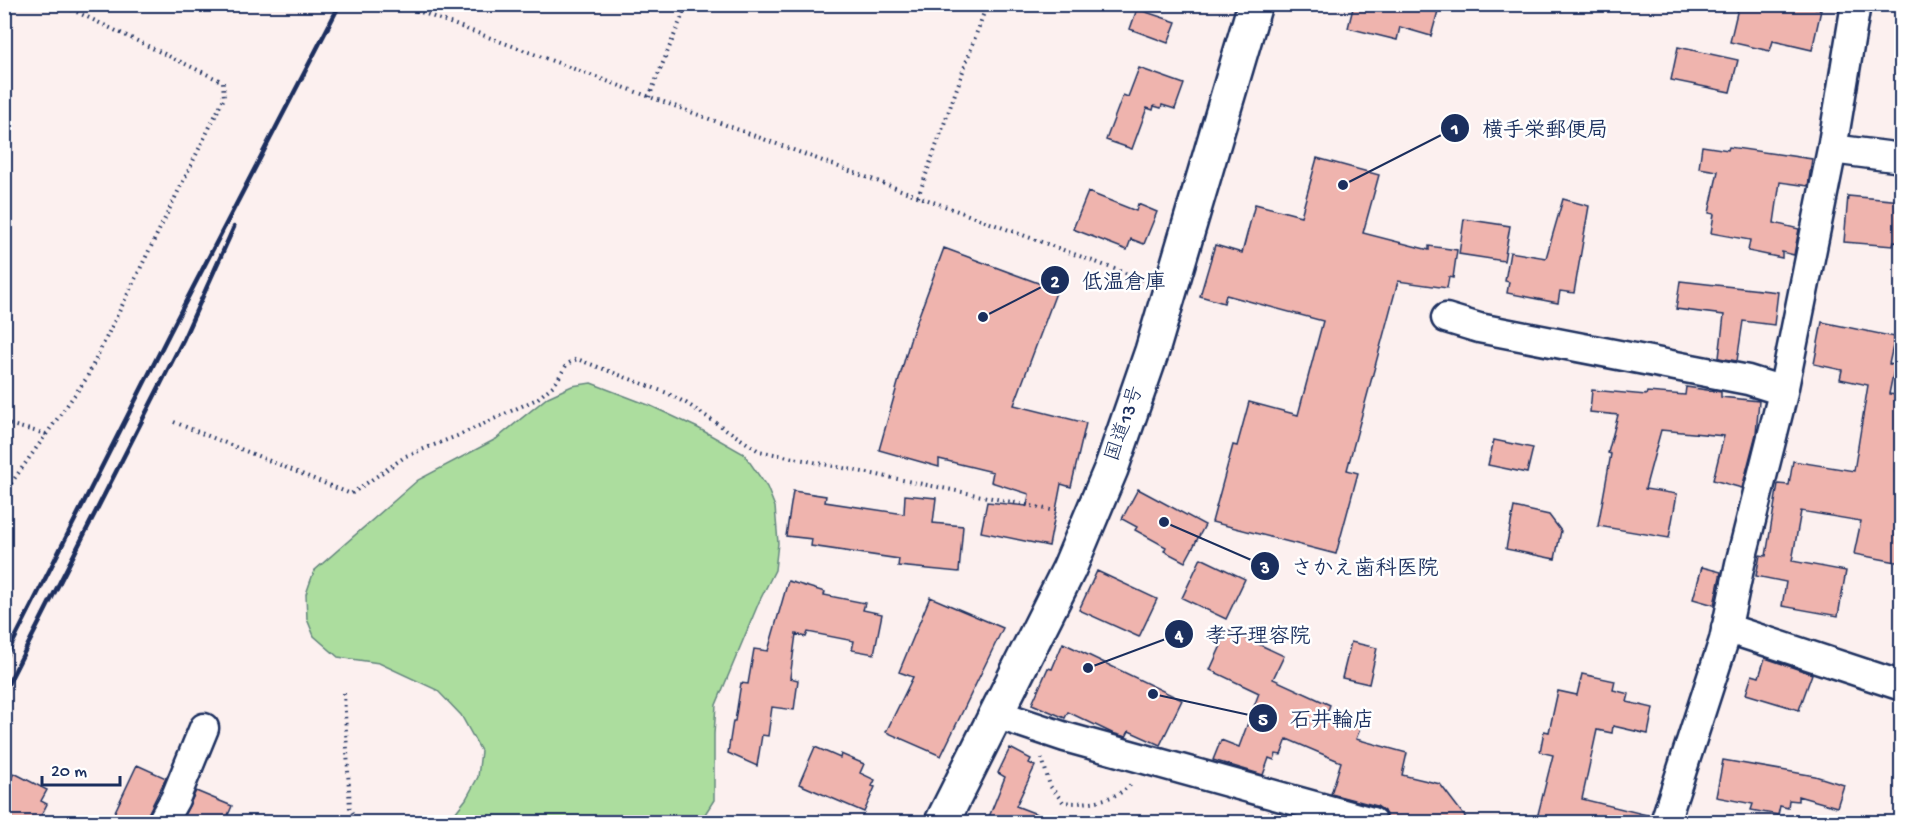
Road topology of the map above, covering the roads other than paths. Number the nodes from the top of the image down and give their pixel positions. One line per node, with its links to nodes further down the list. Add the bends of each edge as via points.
1 (1255, 4): 9 (highway, 国道13号, via 1152,351 1115,458 1070,569)
2 (1856, 4): 3 (street)
3 (1832, 149): 4 (street); 6 (street)
4 (1902, 158)
5 (1446, 318): 6 (street, via 1479,328 1748,380)
6 (1783, 391): 7 (street)
7 (1726, 628): 8 (street); 14 (street)
8 (1902, 686)
9 (996, 714): 12 (highway, 国道13号); 13 (street)
10 (204, 728): 11 (street)
11 (162, 822)
12 (942, 822)
13 (1372, 822)
14 (1665, 822)

